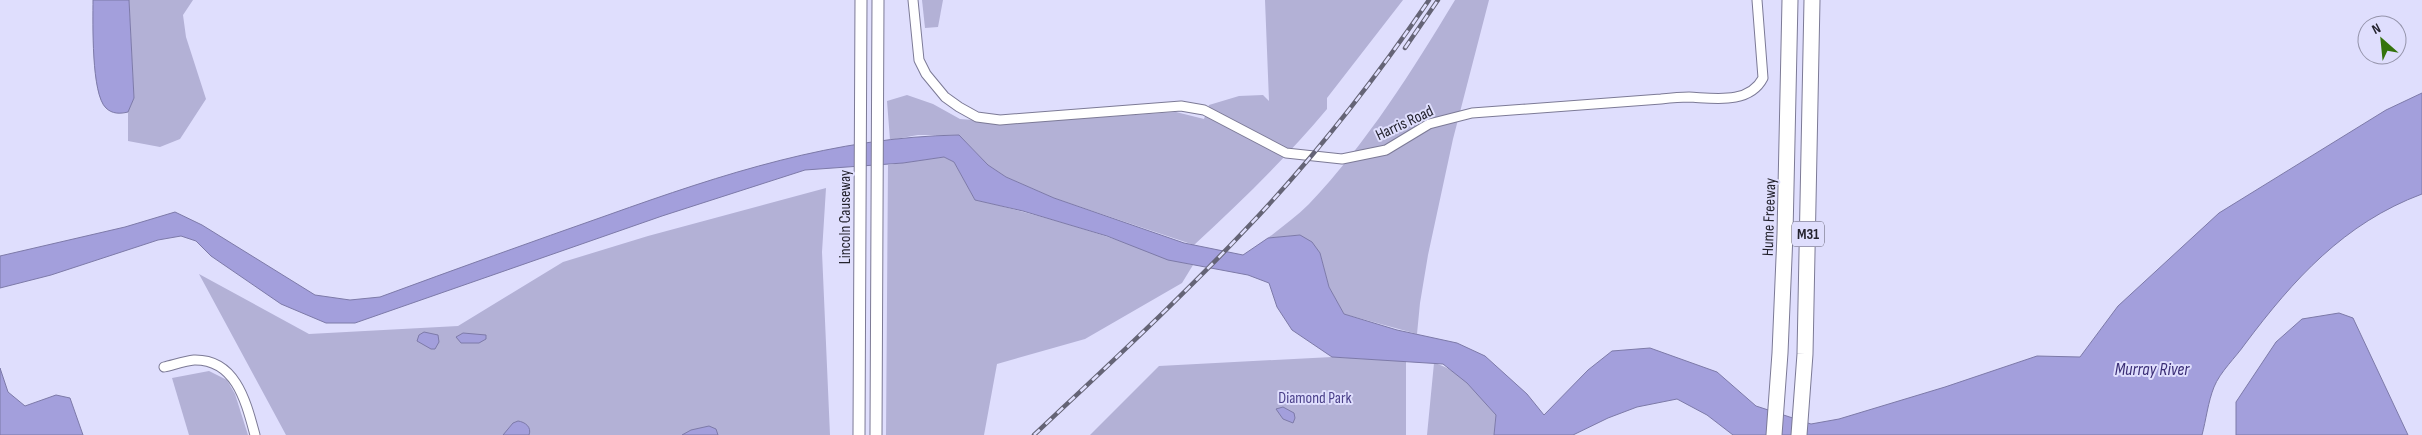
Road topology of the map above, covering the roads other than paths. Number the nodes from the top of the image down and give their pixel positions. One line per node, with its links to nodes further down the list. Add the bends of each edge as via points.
1 (861, 0): 10 (main road, Lincoln Causeway)
2 (878, 0): 11 (main road, Lincoln Causeway)
3 (913, 0): 4 (street, Harris Road, via 919,60 926,74 945,97 977,118 1000,120 1181,106 1204,110 1286,153 1342,160 1386,150 1429,124 1472,113 1689,97 1714,101 1752,92 1763,78)
4 (1757, 0)
5 (1790, 0): 8 (highway, Hume Freeway / M31, via 1785,234)
6 (1812, 0): 12 (highway, M31, via 1805,354)
7 (164, 367): 9 (street, via 194,360 215,363 229,371 242,395)
8 (1774, 433)
9 (255, 435)
10 (859, 435)
11 (876, 435)
12 (1799, 435)

